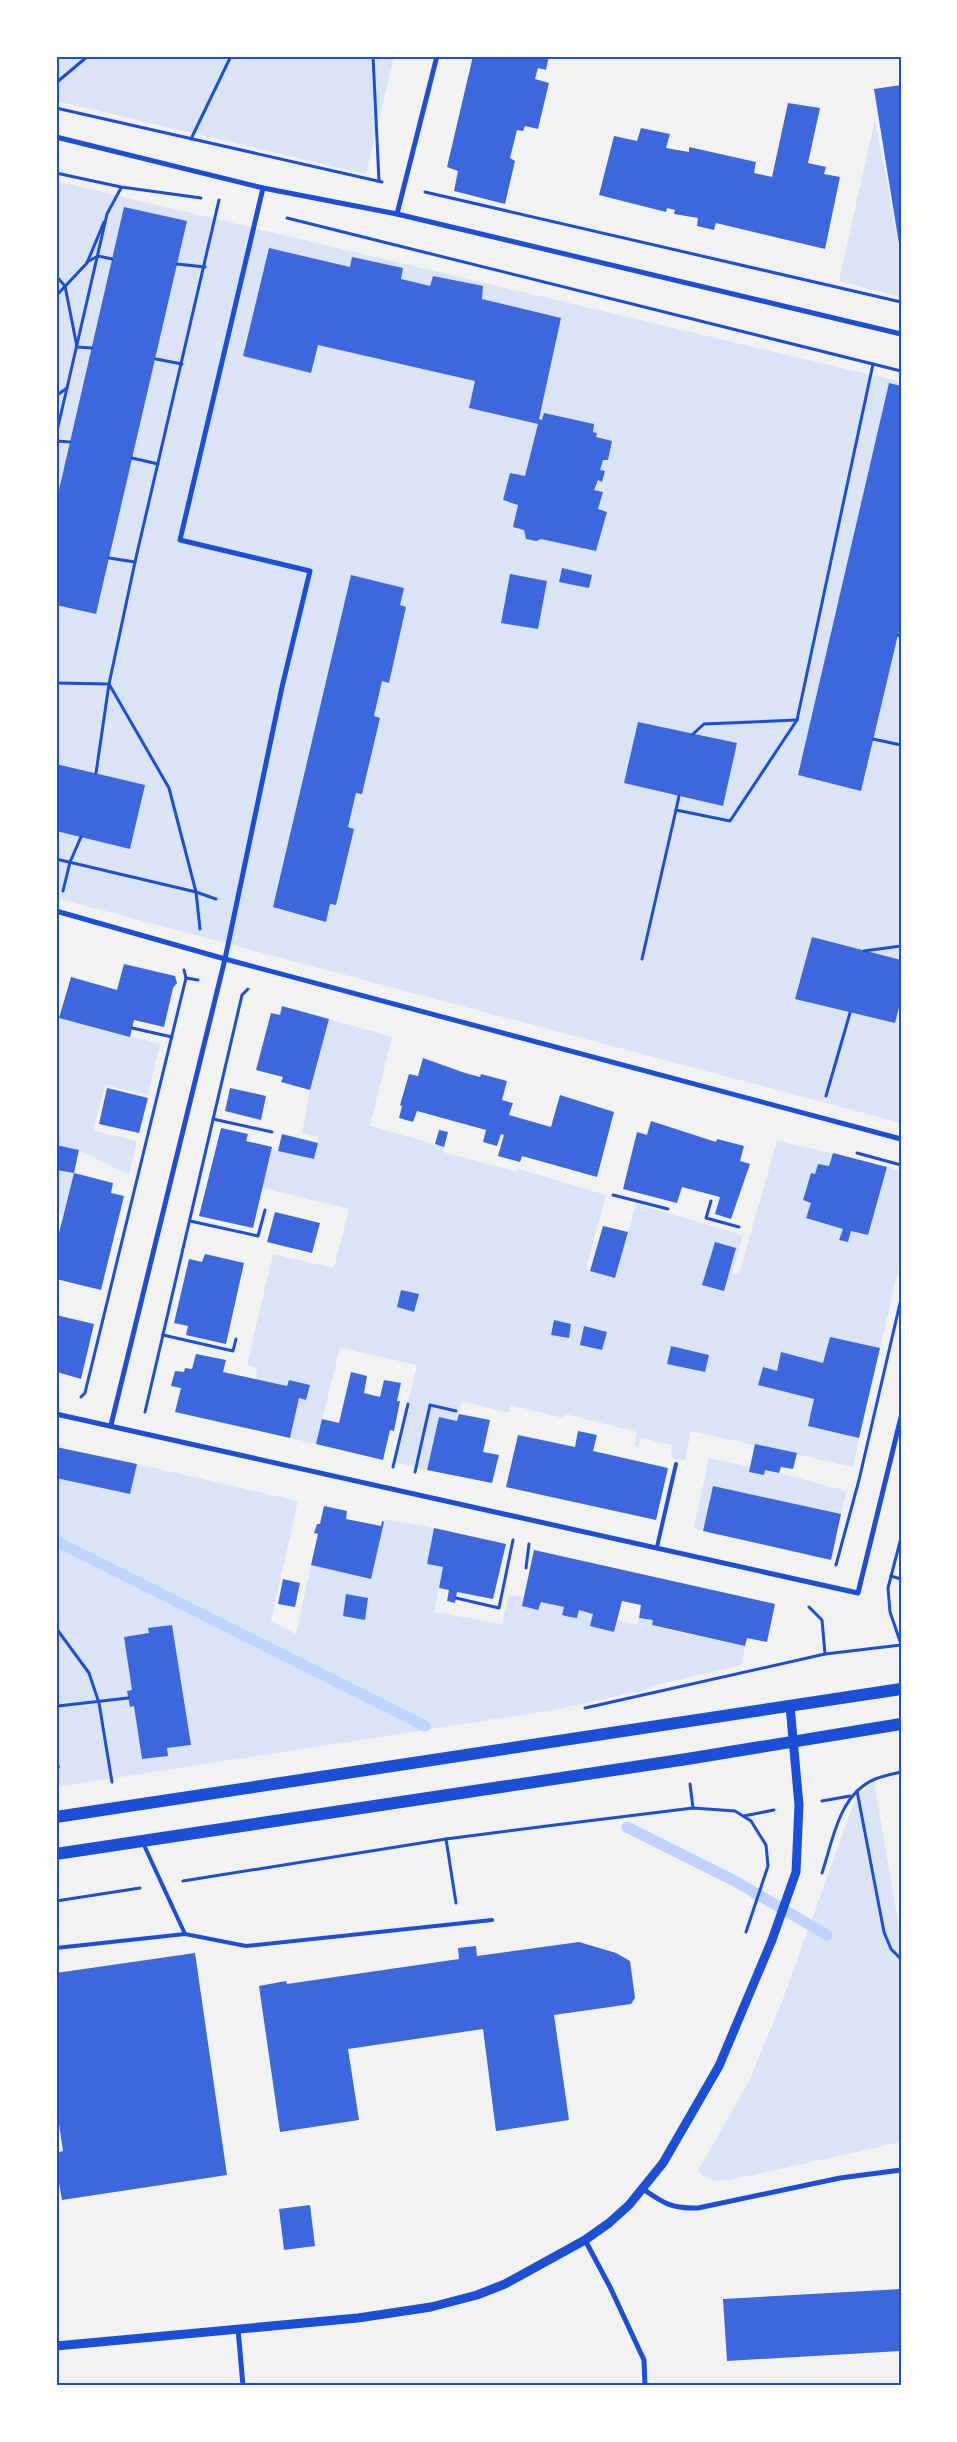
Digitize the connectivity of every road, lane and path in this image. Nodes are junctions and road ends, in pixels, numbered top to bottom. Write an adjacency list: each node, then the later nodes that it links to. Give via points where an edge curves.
1 (88, 56): 5 (path)
2 (231, 56): 8 (path)
3 (373, 56): 10 (path)
4 (437, 56): 12 (street)
5 (56, 83)
6 (56, 108): 8 (path)
7 (56, 137): 13 (street)
8 (191, 139): 10 (path)
9 (56, 173): 11 (path)
10 (379, 181): 12 (path)
11 (121, 187): 14 (path); 17 (path)
12 (405, 187): 18 (street); 27 (path)
13 (263, 188): 16 (street); 18 (street)
14 (202, 198)
15 (212, 199): 23 (path, via 221,200)
16 (258, 210): 33 (path); 57 (street, via 180,540 310,571)
17 (107, 214): 19 (path); 21 (path)
18 (397, 214): 28 (street)
19 (98, 256): 20 (path); 21 (path); 29 (path)
20 (112, 259)
21 (87, 263): 25 (path)
22 (177, 264): 23 (path)
23 (205, 267): 32 (path)
24 (56, 276): 25 (path)
25 (65, 286): 26 (path); 29 (path)
26 (56, 296)
27 (901, 302)
28 (901, 334)
29 (77, 347): 30 (path); 35 (path)
30 (92, 348)
31 (156, 359): 32 (path)
32 (182, 364): 41 (path)
33 (873, 364): 34 (path); 46 (path)
34 (901, 371)
35 (67, 388): 36 (path); 37 (path)
36 (56, 396)
37 (56, 436)
38 (56, 441): 39 (path)
39 (70, 442)
40 (132, 458): 41 (path)
41 (158, 464): 43 (path)
42 (109, 558): 43 (path)
43 (135, 562): 45 (path)
44 (56, 683): 45 (path)
45 (109, 684): 50 (path); 56 (path, via 169,788)
46 (797, 720): 47 (path, via 704,724); 52 (path, via 730,821)
47 (693, 734)
48 (873, 739): 49 (path)
49 (901, 745)
50 (96, 773)
51 (679, 796): 52 (path)
52 (676, 810): 63 (path)
53 (81, 837): 55 (path)
54 (56, 859): 55 (path)
55 (70, 862): 56 (path); 58 (path)
56 (196, 892): 57 (path); 60 (path, via 200,927)
57 (236, 906): 62 (street)
58 (57, 911): 60 (street)
59 (901, 946): 61 (path)
60 (193, 949): 62 (street); 65 (path)
61 (864, 951)
62 (225, 958): 70 (street); 91 (street)
63 (642, 959)
64 (174, 968): 65 (path)
65 (184, 970): 69 (path, via 186,978)
66 (252, 988): 71 (path, via 242,995)
67 (850, 1012): 70 (path)
68 (132, 1028): 69 (path)
69 (172, 1037): 85 (path, via 85,1393)
70 (820, 1118): 73 (street)
71 (213, 1119): 72 (path); 80 (path)
72 (272, 1132)
73 (901, 1140)
74 (856, 1152): 75 (path)
75 (901, 1165)
76 (613, 1195): 78 (path)
77 (711, 1201): 81 (path, via 706,1218)
78 (668, 1209)
79 (265, 1210): 80 (path, via 258,1236)
80 (190, 1221): 83 (path)
81 (739, 1226)
82 (901, 1299): 102 (path, via 838,1560)
83 (163, 1335): 84 (path, via 233,1351); 89 (path)
84 (236, 1339)
85 (79, 1398)
86 (408, 1404): 93 (path, via 392,1470)
87 (456, 1411): 94 (path, via 430,1405 414,1475)
88 (56, 1414): 91 (street)
89 (145, 1415)
90 (901, 1417): 100 (street, via 858,1593)
91 (111, 1425): 100 (street)
92 (676, 1464): 100 (lane)
93 (400, 1472)
94 (407, 1474)
95 (503, 1538): 97 (path)
96 (901, 1538): 103 (path)
97 (513, 1540): 98 (path); 105 (path, via 499,1608)
98 (529, 1544): 99 (path); 101 (path)
99 (539, 1546)
100 (657, 1547)
101 (526, 1568)
102 (830, 1568)
103 (891, 1576): 104 (path); 108 (path, via 888,1588 890,1612)
104 (901, 1579)
105 (456, 1598)
106 (802, 1605): 109 (path, via 811,1607 822,1620)
107 (56, 1628): 112 (path, via 89,1673)
108 (901, 1644): 109 (path)
109 (825, 1654): 115 (path)
110 (901, 1689): 114 (main road)
111 (128, 1698): 112 (path)
112 (99, 1703): 113 (path); 119 (path, via 113,1785)
113 (58, 1706)
114 (790, 1706): 117 (street); 124 (main road)
115 (576, 1710)
116 (901, 1724): 117 (main road)
117 (794, 1741): 122 (street); 126 (main road)
118 (901, 1772): 120 (path, via 874,1779)
119 (103, 1786)
120 (857, 1790): 121 (path); 136 (path, via 884,1932 891,1949)
121 (852, 1796): 122 (path); 128 (path, via 846,1803)
122 (800, 1805): 123 (path); 138 (street, via 796,1872 772,1940 719,2066 680,2136)
123 (743, 1816): 125 (path, via 735,1811 693,1808); 133 (path, via 751,1821 766,1845 768,1866)
124 (56, 1817)
125 (446, 1839): 129 (path); 132 (path)
126 (142, 1841): 127 (main road); 129 (lane)
127 (56, 1854)
128 (822, 1874)
129 (161, 1885): 130 (path); 134 (lane)
130 (56, 1901)
131 (492, 1920): 132 (lane)
132 (460, 1924): 134 (lane, via 246,1946)
133 (746, 1932)
134 (185, 1934): 135 (lane)
135 (56, 1948)
136 (901, 1959)
137 (901, 2170): 138 (street, via 840,2178 698,2208 680,2209 666,2205)
138 (643, 2189): 139 (street, via 609,2223)
139 (585, 2240): 140 (street, via 506,2284 431,2307); 143 (street, via 644,2360)
140 (238, 2330): 141 (street); 142 (street)
141 (56, 2346)
142 (243, 2386)
143 (645, 2386)

